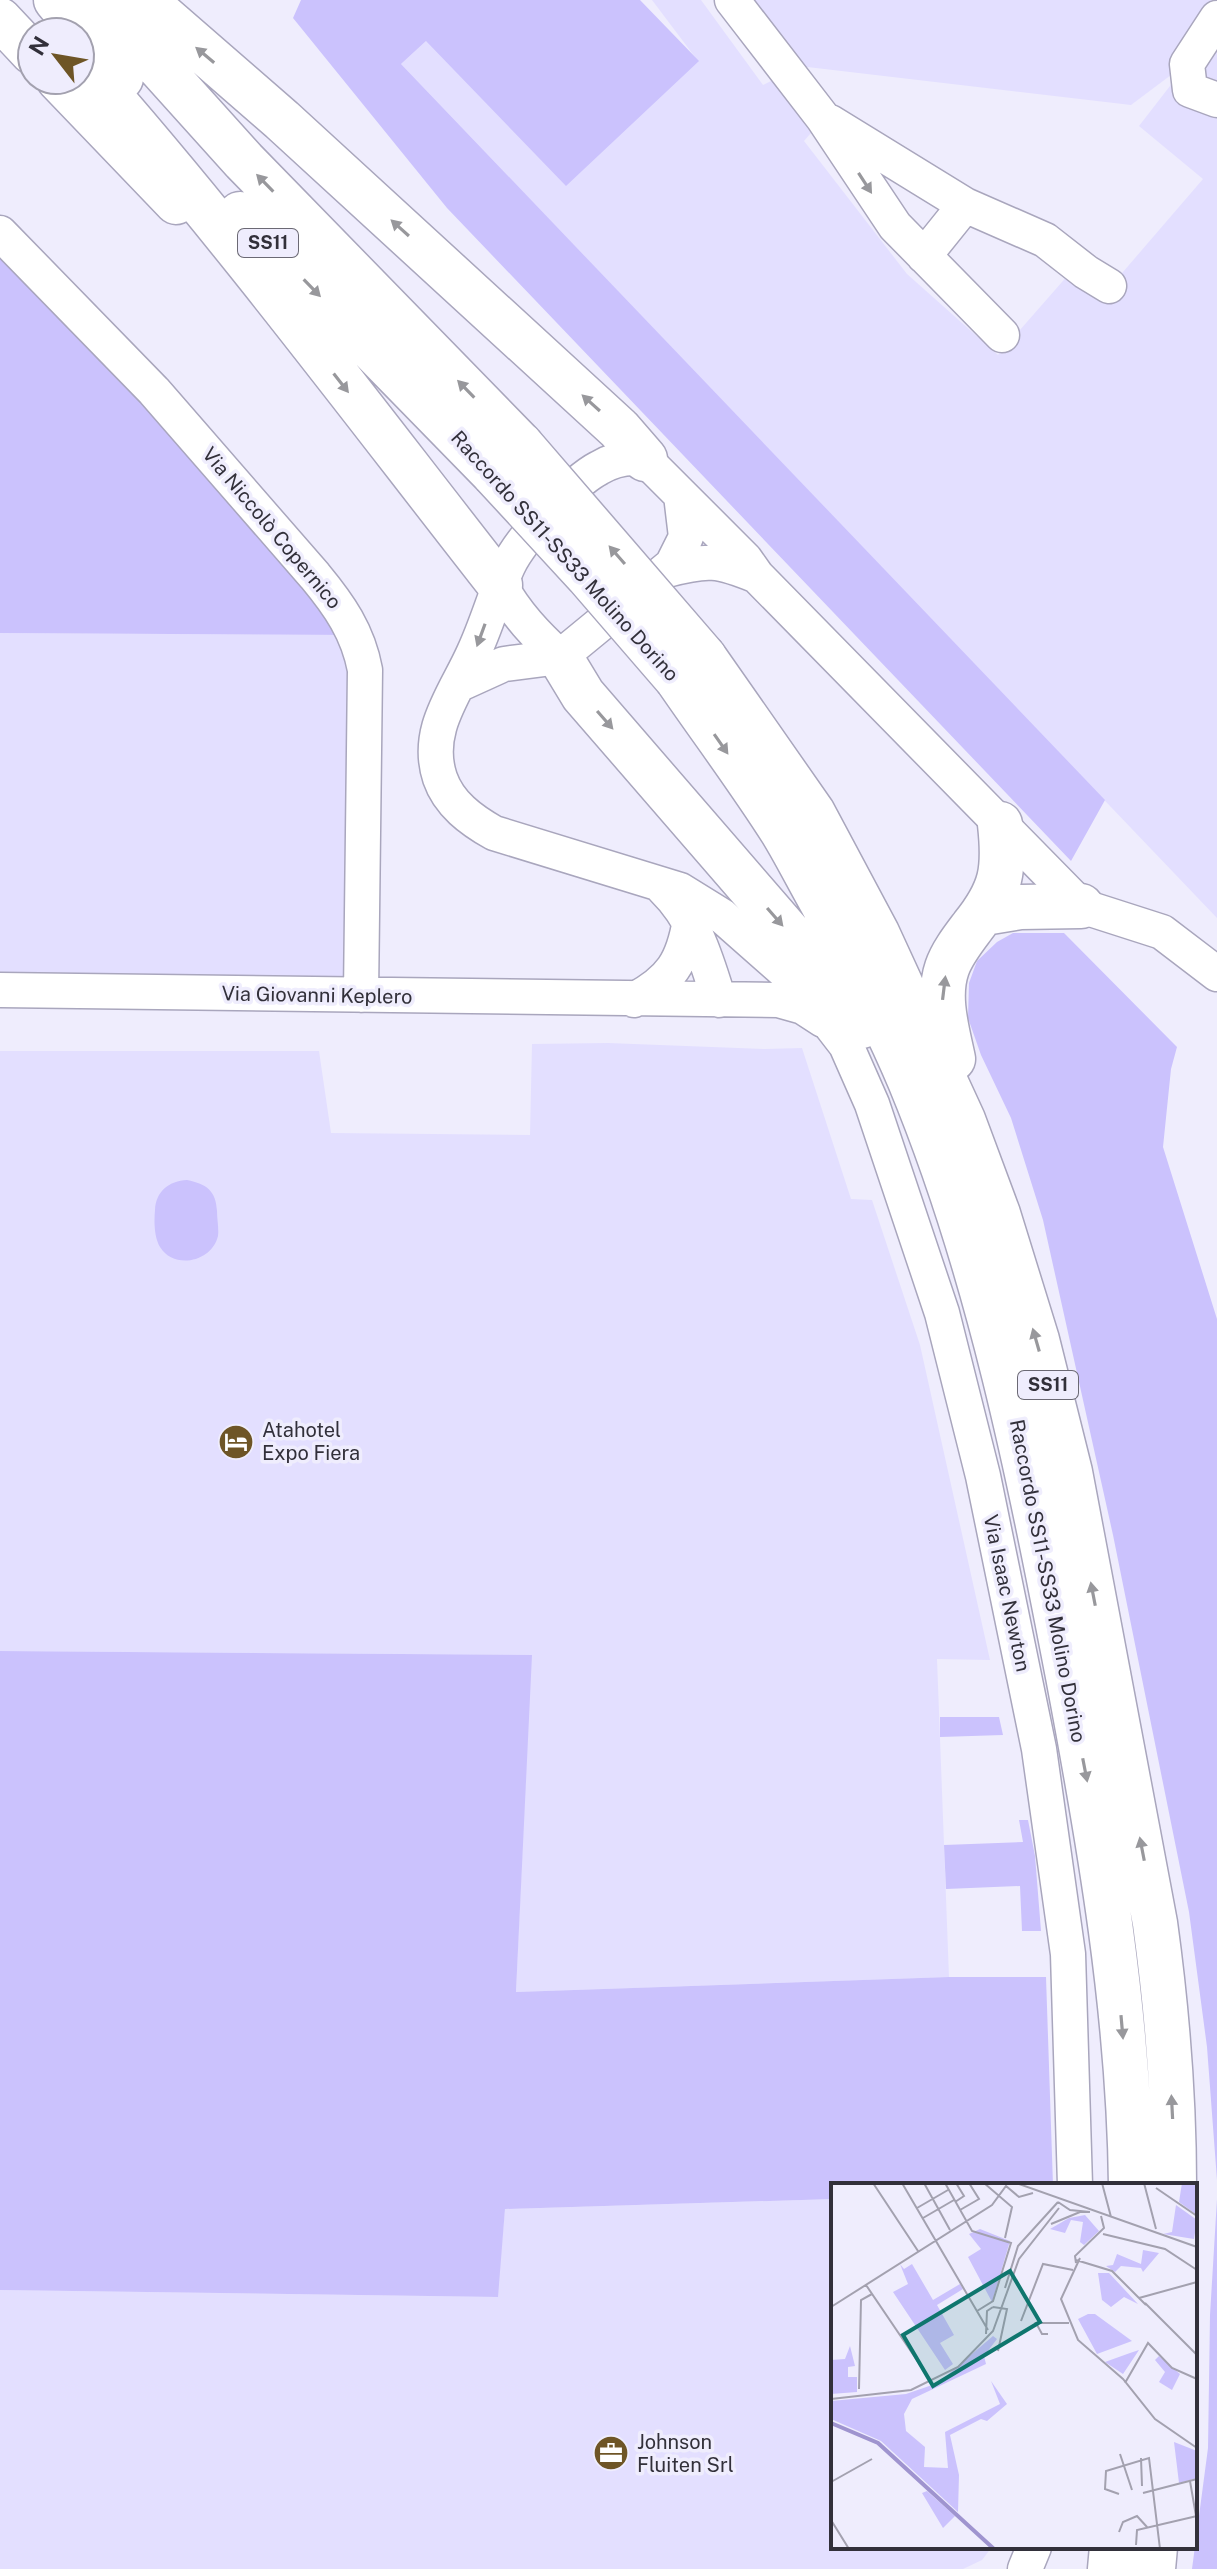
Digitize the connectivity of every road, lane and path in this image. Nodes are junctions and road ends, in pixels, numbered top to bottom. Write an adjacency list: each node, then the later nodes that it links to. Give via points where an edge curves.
1 (28, 0): 6 (highway)
2 (56, 0): 21 (highway, Raccordo SS11-SS33 Molino Dorino / SS11, one-way to 21, via 208,181)
3 (99, 0): 21 (highway, Raccordo SS11-SS33 Molino Dorino / SS11, one-way to 3)
4 (144, 0): 20 (highway, one-way to 4, via 480,301)
5 (732, 0): 13 (street)
6 (41, 16)
7 (1217, 18): 12 (street, via 1187,64 1190,90)
8 (0, 19): 9 (main road)
9 (16, 36)
10 (96, 80): 19 (highway, via 184,182)
11 (73, 96): 19 (main road)
12 (1217, 100)
13 (823, 118): 14 (street); 16 (street, one-way to 16, via 895,226)
14 (965, 205): 16 (street); 17 (street, via 1045,240)
15 (0, 233): 35 (street, Via Niccolò Copernico, via 154,391 315,576 355,635 365,670)
16 (924, 256): 18 (street)
17 (1109, 286)
18 (1002, 335)
19 (305, 338): 25 (highway, one-way to 25)
20 (645, 459): 22 (street); 25 (street, via 623,458 590,473 526,537)
21 (508, 460): 27 (highway, Raccordo SS11-SS33 Molino Dorino / SS11, bridge, via 588,576)
22 (681, 495): 23 (street, via 686,537); 24 (street)
23 (667, 570): 24 (street, via 710,562); 26 (street)
24 (757, 576): 29 (street)
25 (500, 585): 26 (street, via 533,632); 28 (street, one-way to 28)
26 (560, 657): 28 (street, via 504,664); 40 (highway, one-way to 40, via 583,695 821,970 862,1026)
27 (690, 668): 39 (highway, Raccordo SS11-SS33 Molino Dorino / SS11, via 813,813 877,933); 40 (highway, Raccordo SS11-SS33 Molino Dorino / SS11, one-way to 40, via 851,957 909,1080)
28 (460, 684): 32 (street, via 441,716 436,747 440,778 454,804 494,833 659,883 675,900)
29 (1000, 824): 30 (street); 31 (highway, via 1002,876)
30 (1081, 906): 31 (highway); 33 (street, via 1162,932)
31 (984, 913): 39 (highway, one-way to 31, via 942,1000 947,967)
32 (706, 918): 36 (street, via 686,941 673,971); 37 (street, via 705,952); 38 (street, Via Isaac Newton, via 798,983)
33 (1217, 974)
34 (0, 990): 35 (street, Via Giovanni Keplero)
35 (361, 995): 36 (street, Via Giovanni Keplero)
36 (634, 1000): 37 (street, Via Giovanni Keplero)
37 (725, 1000): 38 (street, Via Giovanni Keplero, via 792,1003)
38 (830, 1025): 41 (street, Via Isaac Newton, via 846,1045 872,1104 942,1313 983,1476 1039,1749 1068,1954)
39 (963, 1120): 43 (highway, Raccordo SS11-SS33 Molino Dorino / SS11, one-way to 39, via 1171,2073 1155,1923 1073,1487 1037,1340)
40 (961, 1220): 42 (highway, Raccordo SS11-SS33 Molino Dorino / SS11, one-way to 42, via 1031,1483 1088,1786 1118,1981)
41 (1075, 2183)
42 (1131, 2183)
43 (1174, 2183)
44 (1033, 2549): 47 (street)
45 (1112, 2549): 48 (highway)
46 (1155, 2549): 49 (highway)
47 (1025, 2569)
48 (1110, 2569)
49 (1153, 2569)

